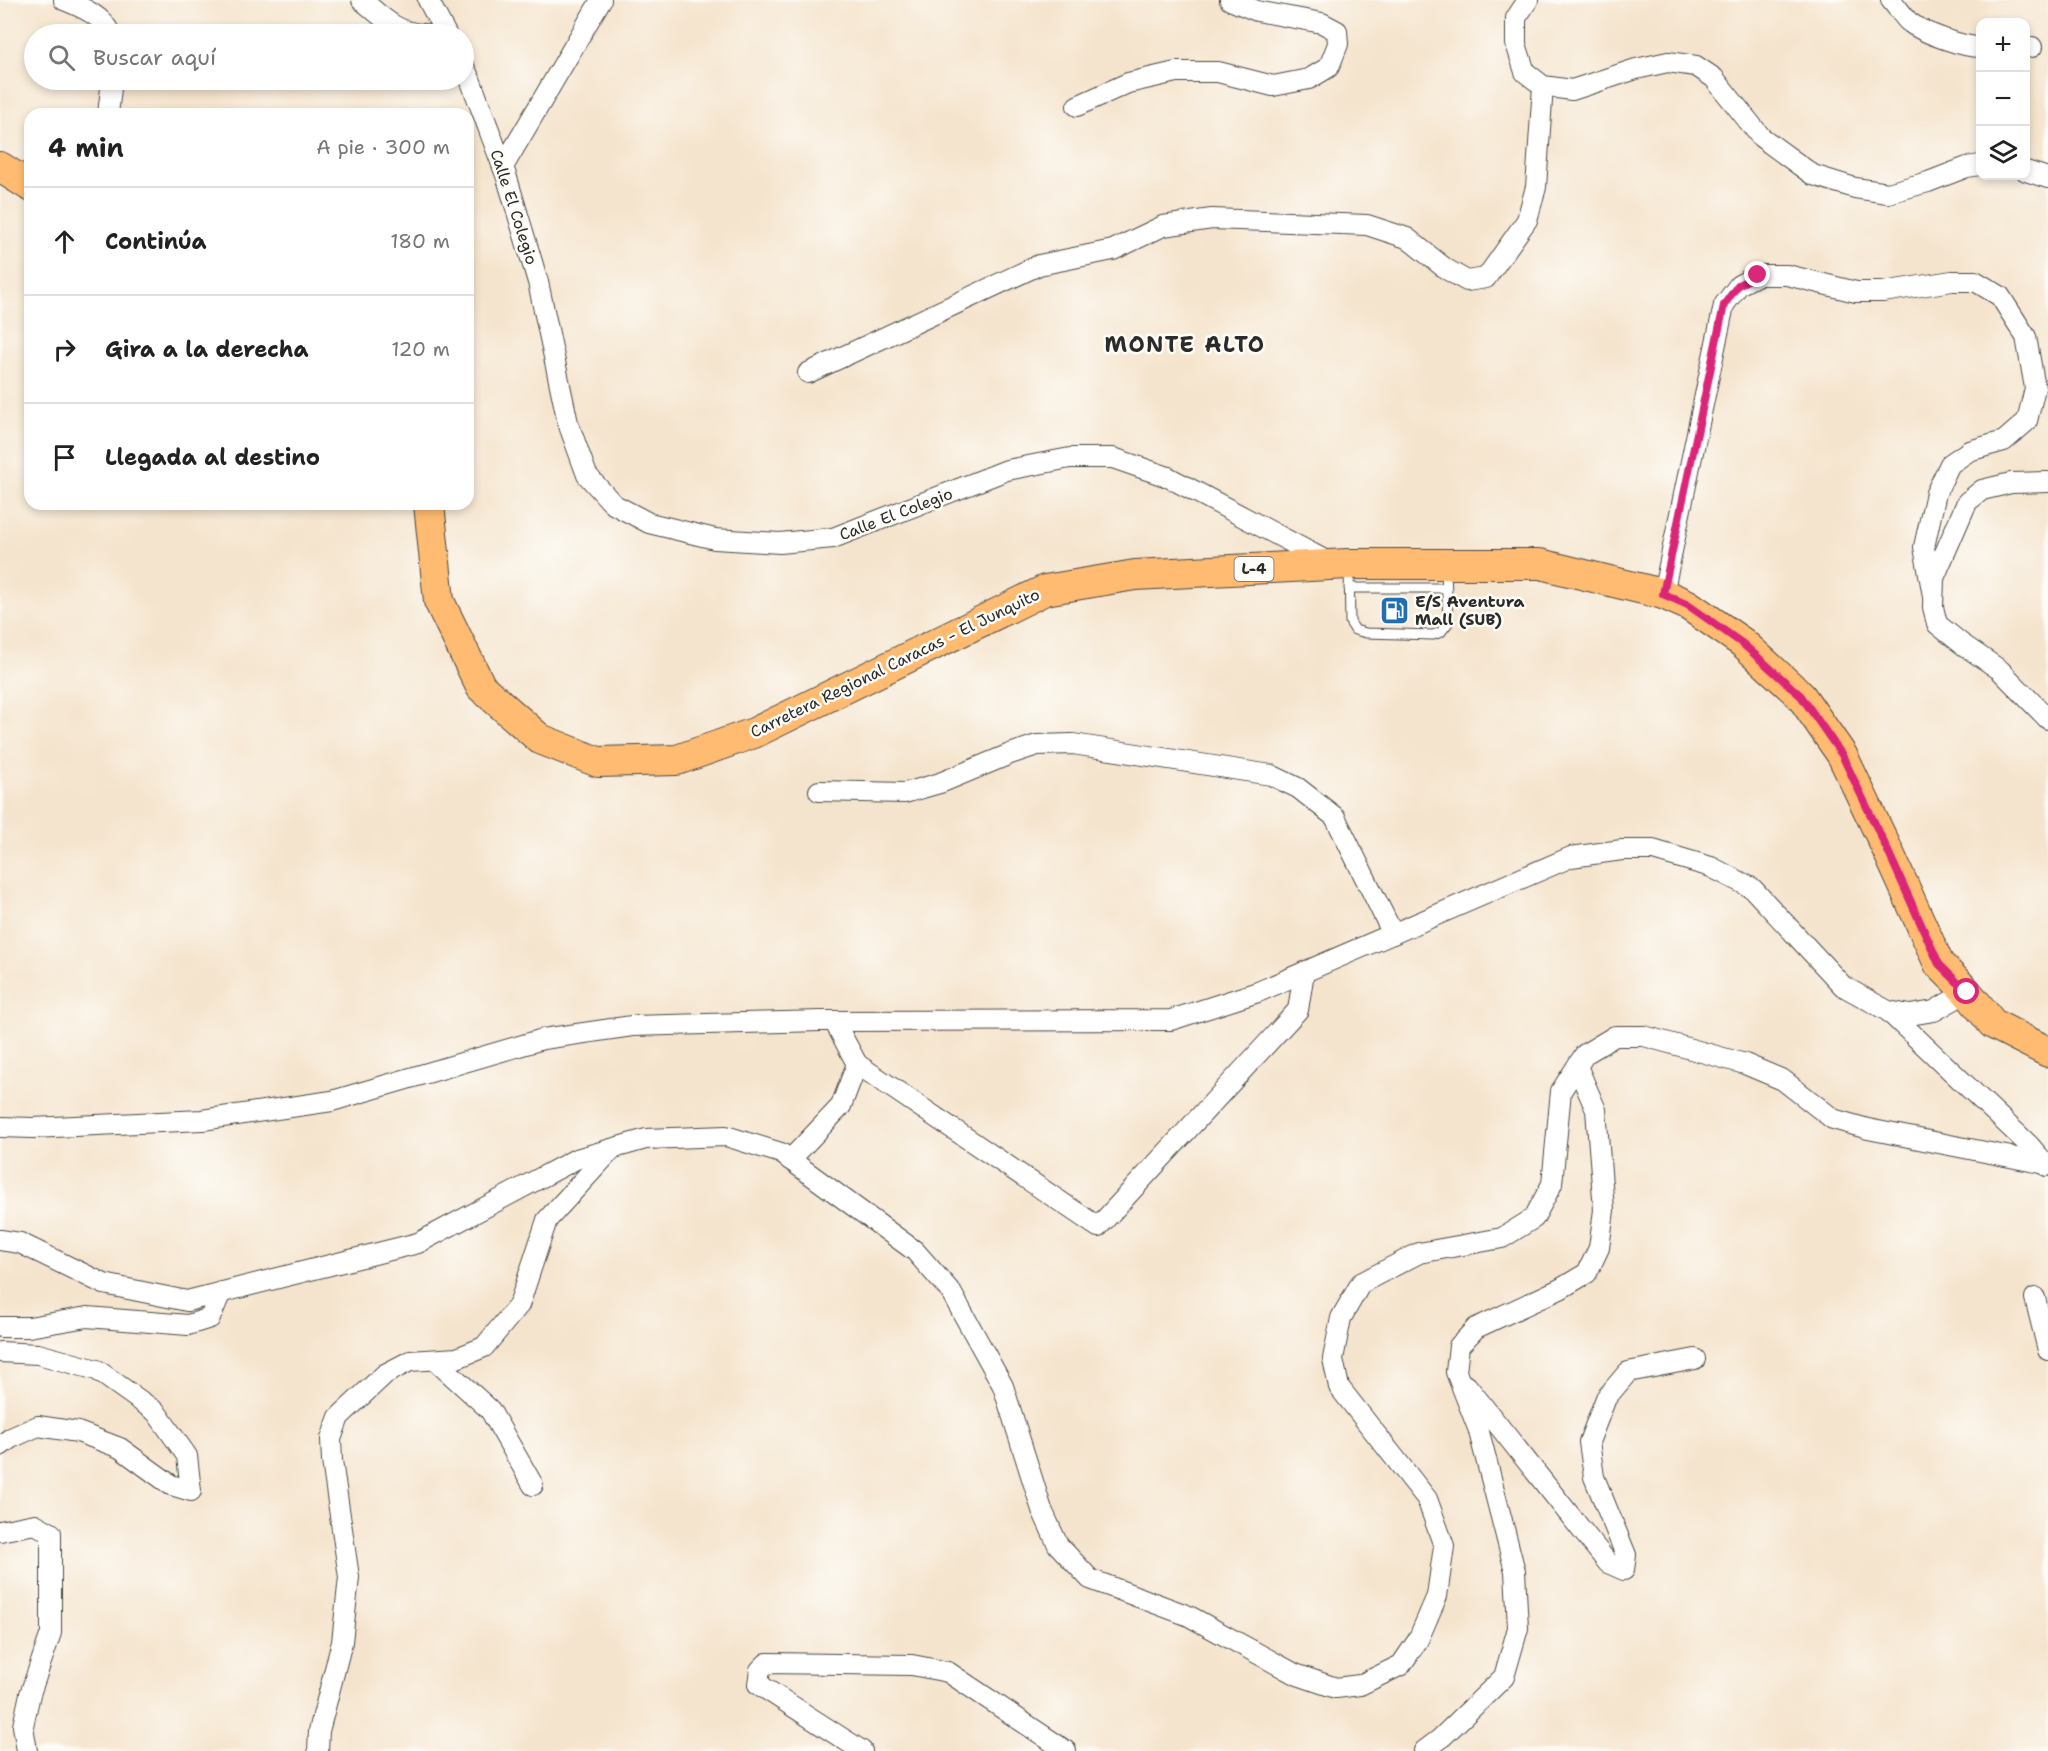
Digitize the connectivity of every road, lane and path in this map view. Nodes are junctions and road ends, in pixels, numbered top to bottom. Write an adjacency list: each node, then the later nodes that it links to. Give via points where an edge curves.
1 (64, 0): 8 (street, via 89,11)
2 (362, 0): 9 (street)
3 (428, 0): 10 (street)
4 (601, 0): 19 (street)
5 (1230, 0): 15 (street, via 1257,11 1322,23 1337,31 1338,44 1329,67 1309,79 1273,86 1218,72 1176,72 1128,83)
6 (1528, 0): 12 (street, via 1516,18 1516,44 1525,72)
7 (1891, 0): 11 (street, via 1910,22 1940,38)
8 (102, 24)
9 (391, 24)
10 (441, 24)
11 (1976, 47)
12 (1543, 86): 17 (street, via 1572,90 1668,62 1696,66 1714,78 1761,137 1813,175 1888,193); 23 (street, via 1536,187 1527,220 1486,278 1467,281 1407,238 1367,225 1212,219 1163,226 1113,250 1039,265)
13 (111, 90): 16 (street)
14 (474, 90): 19 (street, Calle El Colegio)
15 (1077, 106)
16 (109, 108)
17 (1976, 166)
18 (0, 167): 22 (main road)
19 (503, 167): 26 (street, Calle El Colegio, via 538,282 568,423 587,475 613,504 649,523 715,539 780,543 833,538 1007,470 1070,459 1113,459 1168,477)
20 (2030, 173): 21 (street)
21 (2048, 178)
22 (24, 182)
23 (808, 373)
24 (2048, 482): 29 (street, via 2001,485 1982,490 1967,502 1934,578)
25 (430, 510): 26 (main road, Carretera Regional Caracas - El Junquito / L-4, via 439,601 481,687 540,739 598,762 677,760 754,733 1045,591 1135,574)
26 (1344, 572): 27 (main road, Carretera Regional Caracas - El Junquito / L-4); 27 (lane, via 1350,622 1355,630 1366,633 1441,632 1448,623)
27 (1446, 576): 28 (main road, Carretera Regional Caracas - El Junquito / L-4, via 1540,564)
28 (1663, 594): 29 (street, via 1724,305 1738,285 1758,275 1787,275 1856,292 1975,281 2000,296 2026,336 2035,388 2027,421 2004,441 1969,451 1950,464 1936,493 1924,547); 34 (main road, Carretera Regional Caracas - El Junquito / L-4, via 1688,605 1743,644 1801,696 1842,755 1939,964)
29 (1934, 596): 30 (street, via 1937,624 2000,670)
30 (2048, 720)
31 (819, 792): 32 (street, via 905,793 1037,745 1072,744 1271,775 1298,788 1335,817)
32 (1393, 934): 33 (street); 35 (street, via 1571,857 1653,850 1711,867 1752,888 1844,986)
33 (1304, 972): 36 (street, via 1258,992 1171,1020); 38 (street, via 1298,1010 1098,1227)
34 (1967, 992): 35 (street, via 1934,1011 1910,1015); 37 (main road, Carretera Regional Caracas - El Junquito / L-4, via 1993,1024)
35 (1888, 1011): 43 (street)
36 (834, 1021): 38 (street); 40 (street, via 632,1026 543,1039 332,1101 202,1120)
37 (2048, 1052)
38 (857, 1064): 42 (street, via 841,1106)
39 (1576, 1066): 42 (street, via 1561,1091 1552,1184 1534,1218 1502,1238 1419,1253 1361,1283 1341,1318 1333,1359 1339,1387 1427,1499 1444,1546 1437,1596 1418,1640 1401,1665 1360,1685 1336,1688 1295,1674 1189,1617 1090,1579 1058,1545 1042,1510 1003,1386 951,1292 915,1251); 43 (street, via 1585,1054 1615,1036 1644,1036 1745,1064 1783,1080 1833,1119); 52 (street, via 1596,1110 1604,1210 1599,1248 1587,1273 1476,1328 1459,1346)
40 (0, 1127)
41 (612, 1149): 42 (street, via 646,1139 726,1136 781,1153); 45 (street, via 576,1159 418,1243); 51 (street, via 546,1220 519,1305 484,1347 456,1358)
42 (790, 1160)
43 (2047, 1165)
44 (0, 1240): 45 (street, via 20,1243 104,1284 187,1301)
45 (221, 1292): 47 (street, via 210,1318 188,1325 87,1317 29,1327)
46 (2035, 1298): 48 (street)
47 (0, 1327)
48 (2048, 1350)
49 (0, 1352): 53 (street, via 38,1354 97,1370 156,1412 187,1456 191,1491 171,1485 120,1448 78,1432 38,1426)
50 (1695, 1359): 52 (street, via 1628,1372 1606,1398 1589,1442 1594,1477 1626,1555 1624,1570 1608,1563)
51 (435, 1360): 54 (street, via 490,1410); 57 (street, via 410,1361 386,1374 339,1417 330,1439 349,1577 342,1642 319,1731)
52 (1456, 1372): 60 (street, via 1478,1428 1515,1571 1518,1628 1504,1677)
53 (0, 1446)
54 (533, 1485)
55 (0, 1531): 56 (street, via 35,1524 51,1533 51,1633 23,1726)
56 (27, 1751)
57 (318, 1751)
58 (862, 1751): 59 (street, via 758,1684 760,1670 767,1663 912,1665 948,1672)
59 (1066, 1751)
60 (1424, 1751)

